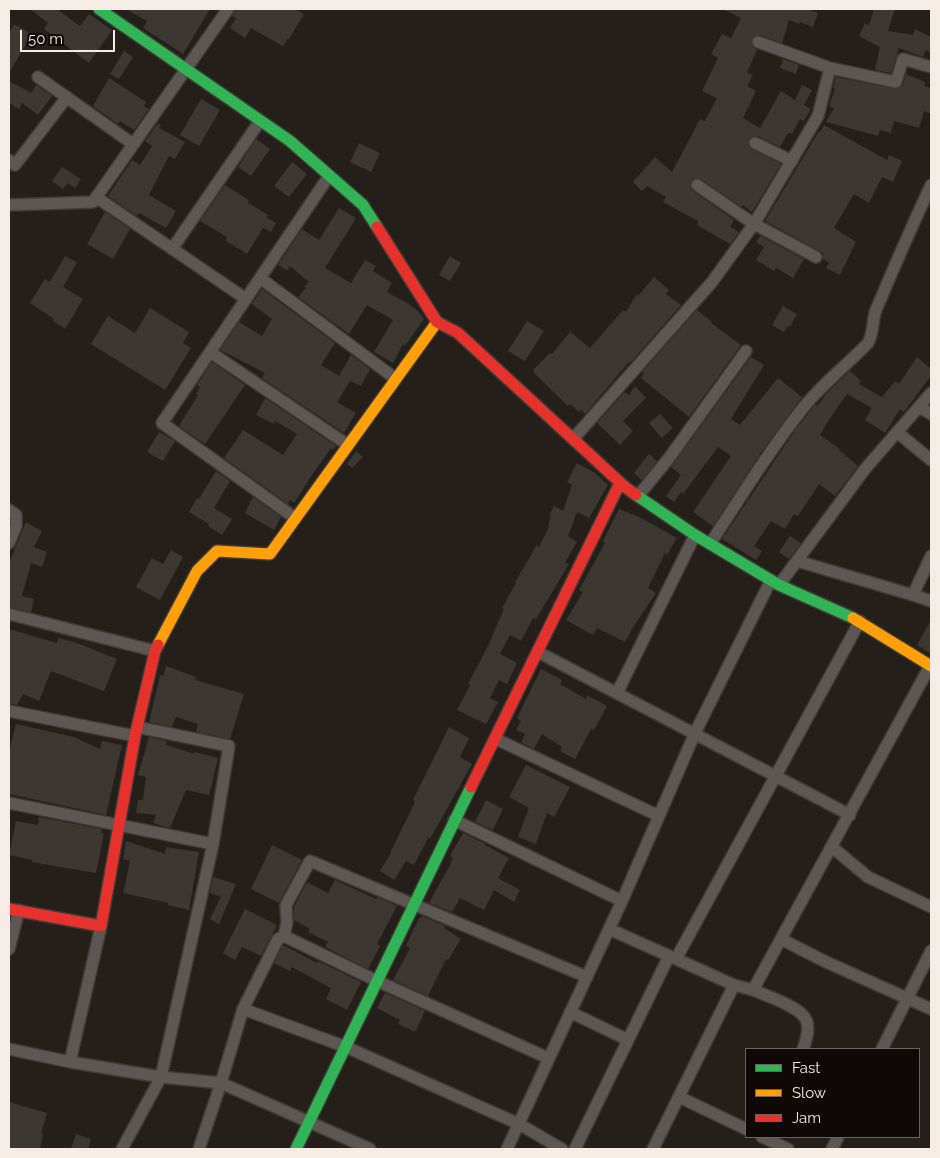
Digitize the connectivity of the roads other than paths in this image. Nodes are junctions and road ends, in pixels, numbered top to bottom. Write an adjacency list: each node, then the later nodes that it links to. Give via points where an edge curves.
1 (99, 9): 6 (street)
2 (228, 9): 6 (street)
3 (758, 42): 5 (street)
4 (931, 67): 5 (street, via 902,59 896,82)
5 (830, 68): 13 (street, via 818,116)
6 (186, 70): 9 (street); 11 (street)
7 (38, 77): 8 (street)
8 (67, 97): 11 (street); 12 (street, via 15,165)
9 (260, 121): 14 (street, via 290,141); 20 (street)
10 (755, 143): 13 (street)
11 (133, 144): 17 (street)
12 (9, 160)
13 (792, 161): 19 (street)
14 (329, 176): 22 (street); 24 (street, via 363,205)
15 (697, 185): 19 (street)
16 (931, 185): 41 (street, via 873,317 868,343 804,406)
17 (96, 197): 18 (street, via 92,202); 20 (street)
18 (9, 205)
19 (754, 224): 21 (street); 32 (street, via 712,282)
20 (172, 249): 23 (street)
21 (816, 257)
22 (260, 278): 23 (street); 27 (street)
23 (246, 299): 26 (street)
24 (437, 322): 27 (street); 32 (street, via 458,333)
25 (746, 351): 36 (street)
26 (210, 352): 33 (street); 38 (street, via 162,423)
27 (396, 379): 33 (street)
28 (931, 393): 29 (street)
29 (919, 406): 30 (street); 31 (street)
30 (931, 414)
31 (897, 432): 34 (street); 43 (street, via 865,469)
32 (573, 439): 35 (street)
33 (348, 445): 38 (street)
34 (931, 460)
35 (620, 483): 36 (street); 50 (street)
36 (638, 496): 39 (street)
37 (9, 510): 40 (street, via 16,515 16,526)
38 (295, 518): 49 (street, via 270,554 217,551 197,571)
39 (695, 535): 41 (street); 52 (street)
40 (9, 543)
41 (710, 544): 44 (street)
42 (931, 556): 45 (street)
43 (797, 561): 44 (street); 45 (street)
44 (775, 583): 48 (street); 55 (street)
45 (913, 595): 46 (street)
46 (931, 601)
47 (9, 614): 49 (street)
48 (860, 622): 51 (street); 57 (street)
49 (155, 651): 54 (street)
50 (538, 652): 52 (street); 56 (street)
51 (931, 666): 59 (street)
52 (616, 693): 55 (street)
53 (9, 711): 54 (street)
54 (136, 731): 62 (street); 63 (street, via 229,746)
55 (695, 733): 57 (street); 60 (street)
56 (496, 739): 60 (street); 61 (street)
57 (777, 776): 59 (street); 75 (street)
58 (9, 803): 62 (street)
59 (850, 814): 64 (street)
60 (659, 816): 65 (street)
61 (454, 820): 65 (street); 66 (street)
62 (119, 824): 63 (street); 69 (street)
63 (214, 844): 91 (street)
64 (832, 847): 67 (street, via 868,877); 72 (street)
65 (622, 901): 70 (street)
66 (415, 904): 71 (street, via 310,861 286,905); 76 (street); 77 (street)
67 (931, 907)
68 (14, 909): 69 (street); 73 (street)
69 (101, 926): 90 (street)
70 (609, 929): 75 (street); 76 (street)
71 (284, 936): 77 (street); 81 (street, via 274,944)
72 (781, 939): 79 (street); 80 (street)
73 (9, 949)
74 (931, 950): 80 (street)
75 (673, 958): 78 (street); 84 (street)
76 (587, 977): 83 (street)
77 (377, 981): 85 (street); 89 (street)
78 (734, 985): 79 (street); 93 (street)
79 (753, 990): 86 (street, via 797,1010 806,1018 808,1028)
80 (907, 998): 82 (street); 87 (street)
81 (244, 1009): 85 (street); 92 (street)
82 (931, 1009)
83 (570, 1012): 84 (street); 89 (street)
84 (628, 1040): 104 (street)
85 (346, 1047): 94 (street); 95 (street)
86 (803, 1048)
87 (882, 1048)
88 (9, 1049): 90 (street)
89 (548, 1058): 95 (street)
90 (70, 1062): 91 (street)
91 (161, 1077): 92 (street); 98 (street)
92 (221, 1083): 94 (street); 99 (street)
93 (679, 1097): 96 (street); 105 (street)
94 (309, 1122): 100 (street); 101 (street)
95 (519, 1124): 102 (street); 103 (street)
96 (745, 1129)
97 (766, 1138): 106 (street)
98 (122, 1149)
99 (199, 1149)
100 (296, 1149)
101 (370, 1149)
102 (507, 1149)
103 (562, 1149)
104 (575, 1149)
105 (653, 1149)
106 (788, 1149)

